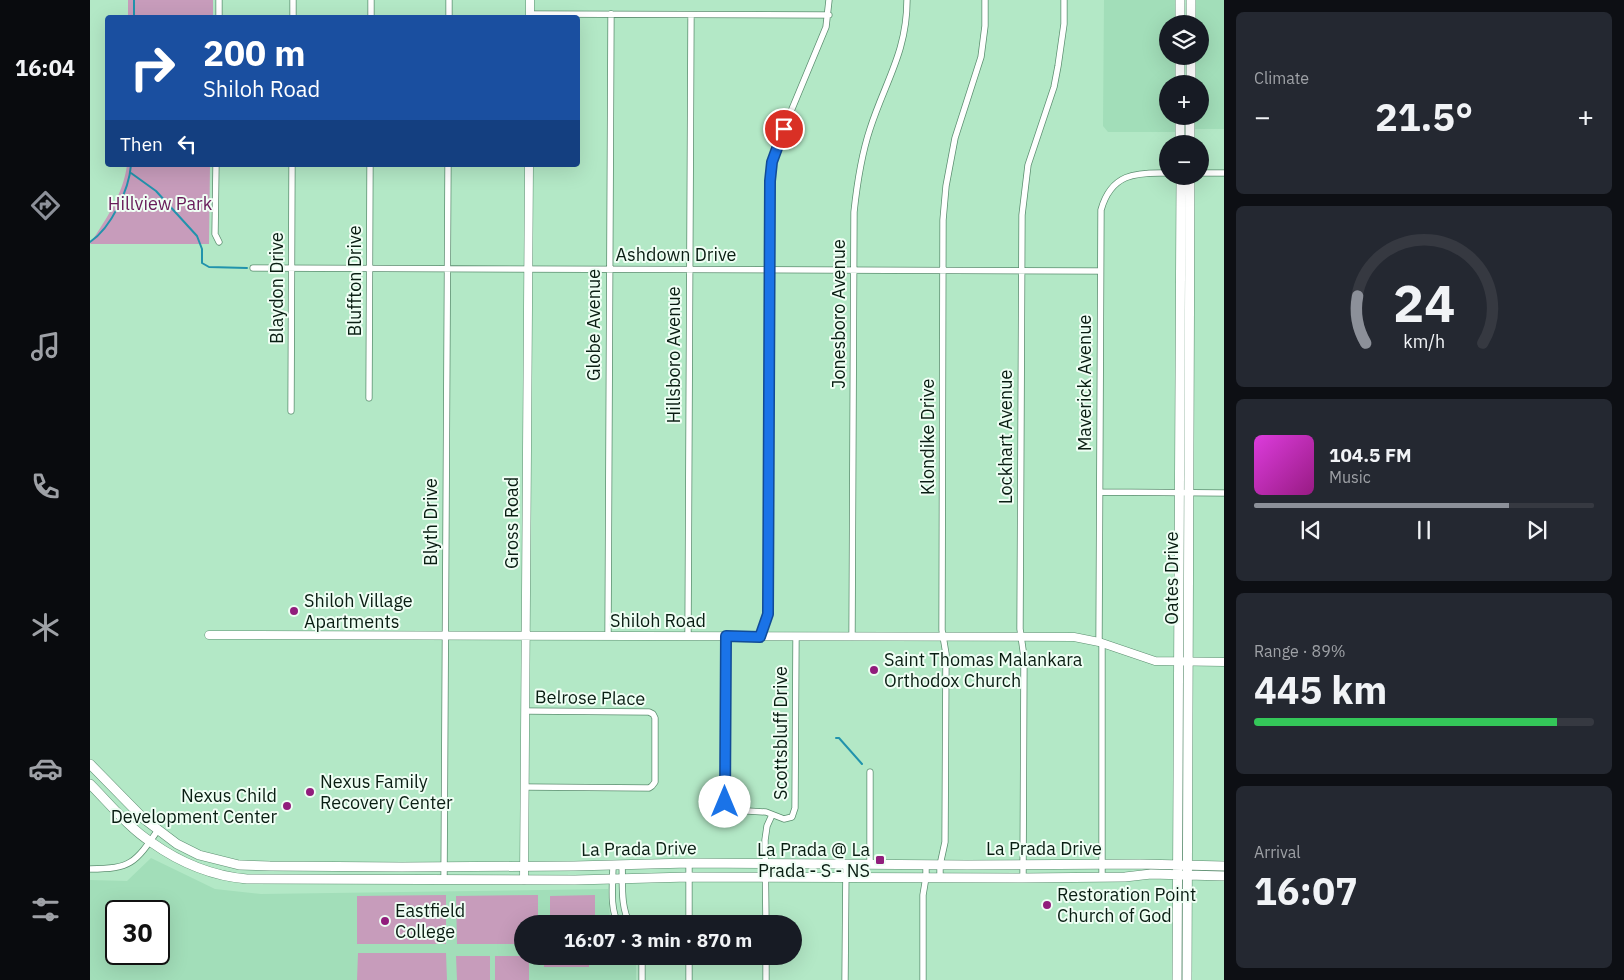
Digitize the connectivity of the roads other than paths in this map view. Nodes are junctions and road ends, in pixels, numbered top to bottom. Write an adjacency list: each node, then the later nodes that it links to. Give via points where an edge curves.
1 (219, 0): 15 (street)
2 (293, 0): 16 (street)
3 (372, 0): 17 (street)
4 (449, 0): 18 (street)
5 (829, 0): 22 (street)
6 (907, 0): 43 (street, Jonesboro Avenue, via 900,52 870,127 857,182)
7 (985, 0): 42 (street, Klondike Drive, via 981,58 949,162 943,220)
8 (1064, 0): 44 (street, Lockhart Avenue, via 1064,24 1054,87 1024,186)
9 (1180, 0): 12 (main road)
10 (1191, 0): 13 (main road)
11 (528, 1): 19 (street)
12 (1180, 12): 13 (main road)
13 (1191, 12)
14 (611, 14): 20 (street); 21 (street); 39 (street, Globe Avenue)
15 (219, 15)
16 (293, 15)
17 (371, 15)
18 (449, 15)
19 (530, 15)
20 (570, 15)
21 (691, 15): 22 (street); 40 (street, Hillsboro Avenue)
22 (829, 15): 41 (street, via 772,162)
23 (216, 167): 33 (street, via 215,234)
24 (292, 167): 35 (street, Blaydon Drive)
25 (370, 167): 36 (street, Bluffton Drive)
26 (448, 167): 37 (street, Blyth Drive)
27 (529, 167): 38 (street, Gross Road)
28 (1159, 173): 45 (street, Maverick Avenue, via 1131,175 1108,191 1101,210)
29 (1209, 173): 30 (street)
30 (1224, 173)
31 (1181, 185): 49 (main road, Oates Drive)
32 (1190, 185): 49 (main road, Oates Drive)
33 (218, 242)
34 (253, 268): 35 (street, Ashdown Drive)
35 (292, 268): 36 (street, Ashdown Drive); 47 (street, Blaydon Drive)
36 (370, 269): 37 (street, Ashdown Drive); 46 (street, Bluffton Drive)
37 (448, 269): 38 (street, Ashdown Drive); 52 (street, Blyth Drive)
38 (529, 270): 39 (street, Ashdown Drive); 53 (street, Gross Road)
39 (610, 270): 40 (street, Ashdown Drive); 54 (street, Globe Avenue)
40 (689, 270): 41 (street, Ashdown Drive); 55 (street, Hillsboro Avenue)
41 (769, 270): 43 (street, Ashdown Drive); 57 (street, via 768,614)
42 (944, 270): 43 (street, Ashdown Drive); 44 (street, Ashdown Drive); 60 (street, Klondike Drive)
43 (854, 271): 59 (street, Jonesboro Avenue)
44 (1021, 271): 45 (street, Ashdown Drive); 61 (street, Lockhart Avenue)
45 (1100, 271): 48 (street, Maverick Avenue)
46 (369, 398)
47 (291, 411)
48 (1100, 492): 49 (street); 62 (street, Maverick Avenue)
49 (1184, 493): 50 (street); 63 (main road, Oates Drive); 64 (main road, Oates Drive)
50 (1224, 493)
51 (208, 635): 52 (street, Shiloh Road)
52 (445, 636): 53 (street, Shiloh Road); 87 (street, Blyth Drive)
53 (526, 636): 54 (street, Shiloh Road); 66 (street, Gross Road)
54 (608, 636): 55 (street, Shiloh Road)
55 (688, 636): 56 (street, Shiloh Road)
56 (726, 636): 57 (street, Shiloh Road); 71 (street, via 725,802 731,810)
57 (760, 637): 58 (street, Shiloh Road)
58 (796, 637): 59 (street, Shiloh Road); 71 (street, Scottsbluff Drive, via 795,808 788,819)
59 (852, 637): 60 (street, Shiloh Road)
60 (943, 637): 61 (street, Shiloh Road); 82 (street, Klondike Drive, via 946,654 945,842)
61 (1021, 637): 62 (street, Shiloh Road, via 1074,637); 83 (street, Lockhart Avenue, via 1024,657)
62 (1101, 643): 63 (street, Shiloh Road, via 1155,661); 80 (street, Maverick Avenue)
63 (1178, 662): 64 (street, Shiloh Road); 84 (main road, Oates Drive)
64 (1189, 662): 65 (street, Shiloh Road); 90 (main road, Oates Drive)
65 (1224, 662)
66 (525, 711): 70 (street, Gross Road); 70 (street, Belrose Place, via 649,712 655,718 652,786)
67 (90, 764): 72 (main road, La Prada Drive)
68 (870, 772): 78 (street)
69 (90, 784): 73 (main road)
70 (525, 787): 88 (street, Gross Road)
71 (772, 815): 75 (street, Scottsbluff Drive, via 766,831)
72 (158, 830): 73 (street); 81 (main road, La Prada Drive, via 199,855)
73 (150, 842): 89 (street, via 126,866); 98 (main road, La Prada Drive, via 189,864)
74 (689, 863): 75 (main road, La Prada Drive); 76 (main road, La Prada Drive); 93 (street)
75 (767, 863): 77 (main road, La Prada Drive); 94 (street, Scottsbluff Drive)
76 (618, 864): 88 (main road, La Prada Drive); 99 (street); 99 (street)
77 (846, 864): 78 (main road, La Prada Drive); 95 (street)
78 (870, 864): 79 (main road, La Prada Drive)
79 (926, 864): 82 (main road, La Prada Drive); 96 (street)
80 (1101, 864): 83 (main road, La Prada Drive); 84 (main road, La Prada Drive); 97 (street, Maverick Avenue)
81 (238, 865): 85 (main road, La Prada Drive); 98 (main road)
82 (940, 865): 83 (main road, La Prada Drive); 100 (street, Klondike Drive)
83 (1023, 865): 101 (street, Lockhart Avenue)
84 (1178, 865): 90 (main road, La Prada Drive); 91 (main road, Oates Drive)
85 (323, 866): 87 (main road, La Prada Drive); 102 (main road)
86 (1224, 866): 90 (main road, La Prada Drive)
87 (444, 867): 88 (main road, La Prada Drive); 103 (street, Blyth Drive)
88 (524, 867): 104 (street, Gross Road)
89 (90, 869)
90 (1188, 870): 91 (main road, La Prada Drive); 92 (main road, La Prada Drive); 118 (main road, Oates Drive)
91 (1178, 874): 97 (main road, La Prada Drive); 117 (main road, Oates Drive)
92 (1224, 876)
93 (689, 877): 94 (main road, La Prada Drive); 99 (main road, La Prada Drive); 107 (street)
94 (767, 877): 95 (main road, La Prada Drive); 108 (street, Scottsbluff Drive)
95 (846, 877): 96 (main road, La Prada Drive); 115 (street)
96 (926, 877): 100 (main road, La Prada Drive); 116 (street)
97 (1102, 877): 101 (main road, La Prada Drive)
98 (236, 878): 102 (main road, La Prada Drive)
99 (618, 878): 104 (main road, La Prada Drive); 105 (street); 106 (street)
100 (940, 878): 101 (main road, La Prada Drive)
101 (1023, 878)
102 (323, 880): 103 (main road, La Prada Drive)
103 (444, 880): 104 (main road, La Prada Drive)
104 (524, 880)
105 (614, 915)
106 (626, 915)
107 (689, 915)
108 (766, 915)
109 (642, 965): 112 (street)
110 (689, 965): 113 (street)
111 (766, 965): 114 (street)
112 (642, 980)
113 (688, 980)
114 (766, 980)
115 (845, 980)
116 (922, 980)
117 (1177, 980)
118 (1187, 980)

